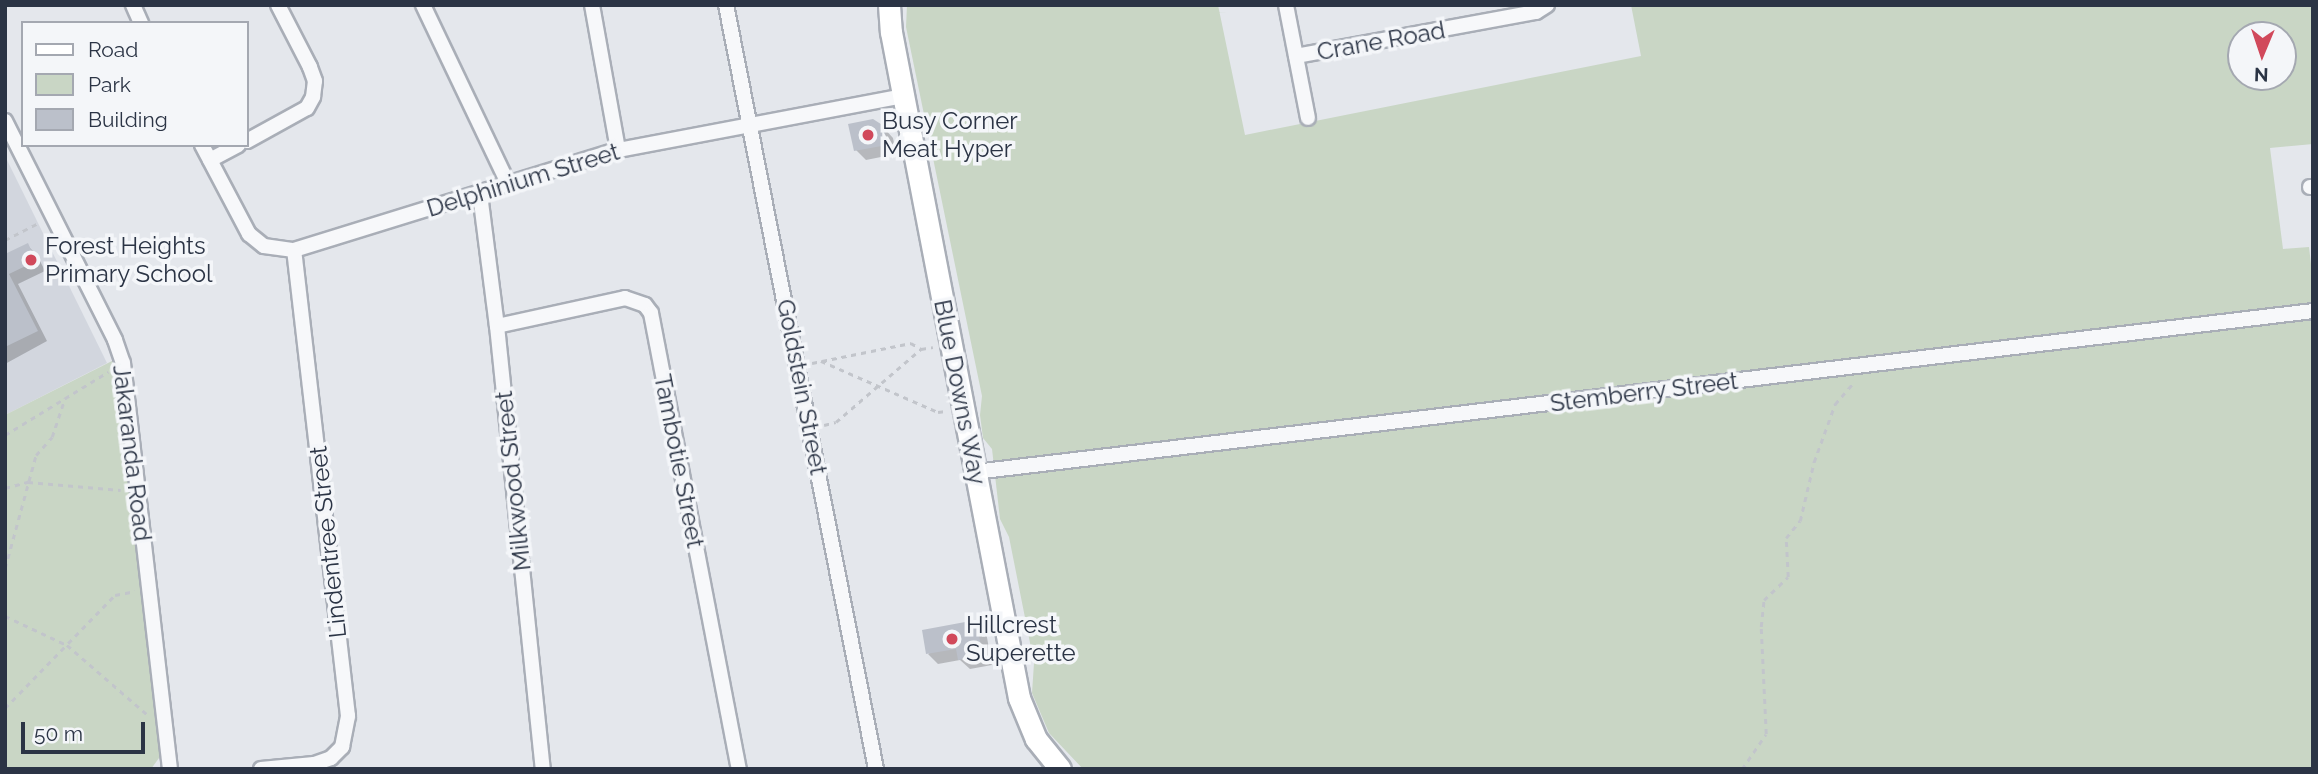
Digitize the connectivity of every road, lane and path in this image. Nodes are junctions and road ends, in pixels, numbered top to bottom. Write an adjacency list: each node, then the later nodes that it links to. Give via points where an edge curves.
1 (132, 5): 9 (street)
2 (278, 5): 15 (street, via 310,67 315,81 313,97 307,108)
3 (423, 5): 20 (street)
4 (592, 5): 18 (street)
5 (726, 5): 14 (street, Goldstein Street)
6 (889, 5): 11 (street, Blue Downs Way)
7 (1286, 5): 10 (street)
8 (1547, 5): 10 (street, Crane Road, via 1536,12)
9 (140, 21)
10 (1296, 57): 12 (street)
11 (904, 96): 14 (street, Delphinium Street); 38 (street, Blue Downs Way)
12 (1308, 118)
13 (5, 121): 22 (street, Jakaranda Road)
14 (750, 126): 18 (street, Delphinium Street); 31 (street, Goldstein Street)
15 (248, 140)
16 (203, 147): 19 (street, Delphinium Street)
17 (234, 147): 19 (street)
18 (618, 150): 20 (street, Delphinium Street)
19 (210, 160): 24 (street, Delphinium Street, via 249,234 264,246)
20 (509, 185): 21 (street, Delphinium Street)
21 (480, 194): 24 (street, Delphinium Street); 26 (street, Milkwood Street)
22 (52, 216): 23 (path); 30 (street, Jakaranda Road, via 115,340)
23 (5, 240)
24 (294, 250): 49 (street, Lindentree Street, via 348,716 342,747 331,758)
25 (2313, 311): 32 (street, Stemberry Street)
26 (498, 326): 50 (street, Milkwood Street); 51 (street, Tambotie Street, via 625,298 645,305 651,313)
27 (939, 346): 28 (path)
28 (921, 349): 29 (path, via 911,343); 33 (path)
29 (821, 361): 31 (path); 33 (path)
30 (122, 363): 34 (path); 41 (street, Jakaranda Road)
31 (797, 366): 36 (street, Goldstein Street)
32 (1856, 367): 38 (street, Stemberry Street); 54 (path, via 1855,381 1835,404 1800,521 1786,538 1788,577 1763,600 1766,734)
33 (878, 385): 35 (path, via 938,412); 36 (path, via 836,422)
34 (65, 398): 37 (path); 39 (path, via 52,437 36,455)
35 (952, 411)
36 (810, 428): 52 (street, Goldstein Street)
37 (5, 435)
38 (975, 472): 53 (street, Blue Downs Way, via 1019,698 1036,739)
39 (28, 482): 40 (path); 41 (path); 42 (path)
40 (5, 488)
41 (139, 493): 43 (street, Jakaranda Road)
42 (5, 568)
43 (149, 589): 45 (path, via 115,595); 47 (street, Jakaranda Road)
44 (5, 616): 45 (path)
45 (67, 645): 46 (path); 47 (path)
46 (5, 708)
47 (165, 729): 48 (street, Jakaranda Road)
48 (170, 769)
49 (261, 769)
50 (543, 769)
51 (739, 769)
52 (876, 769)
53 (1060, 769)
54 (1742, 769)

